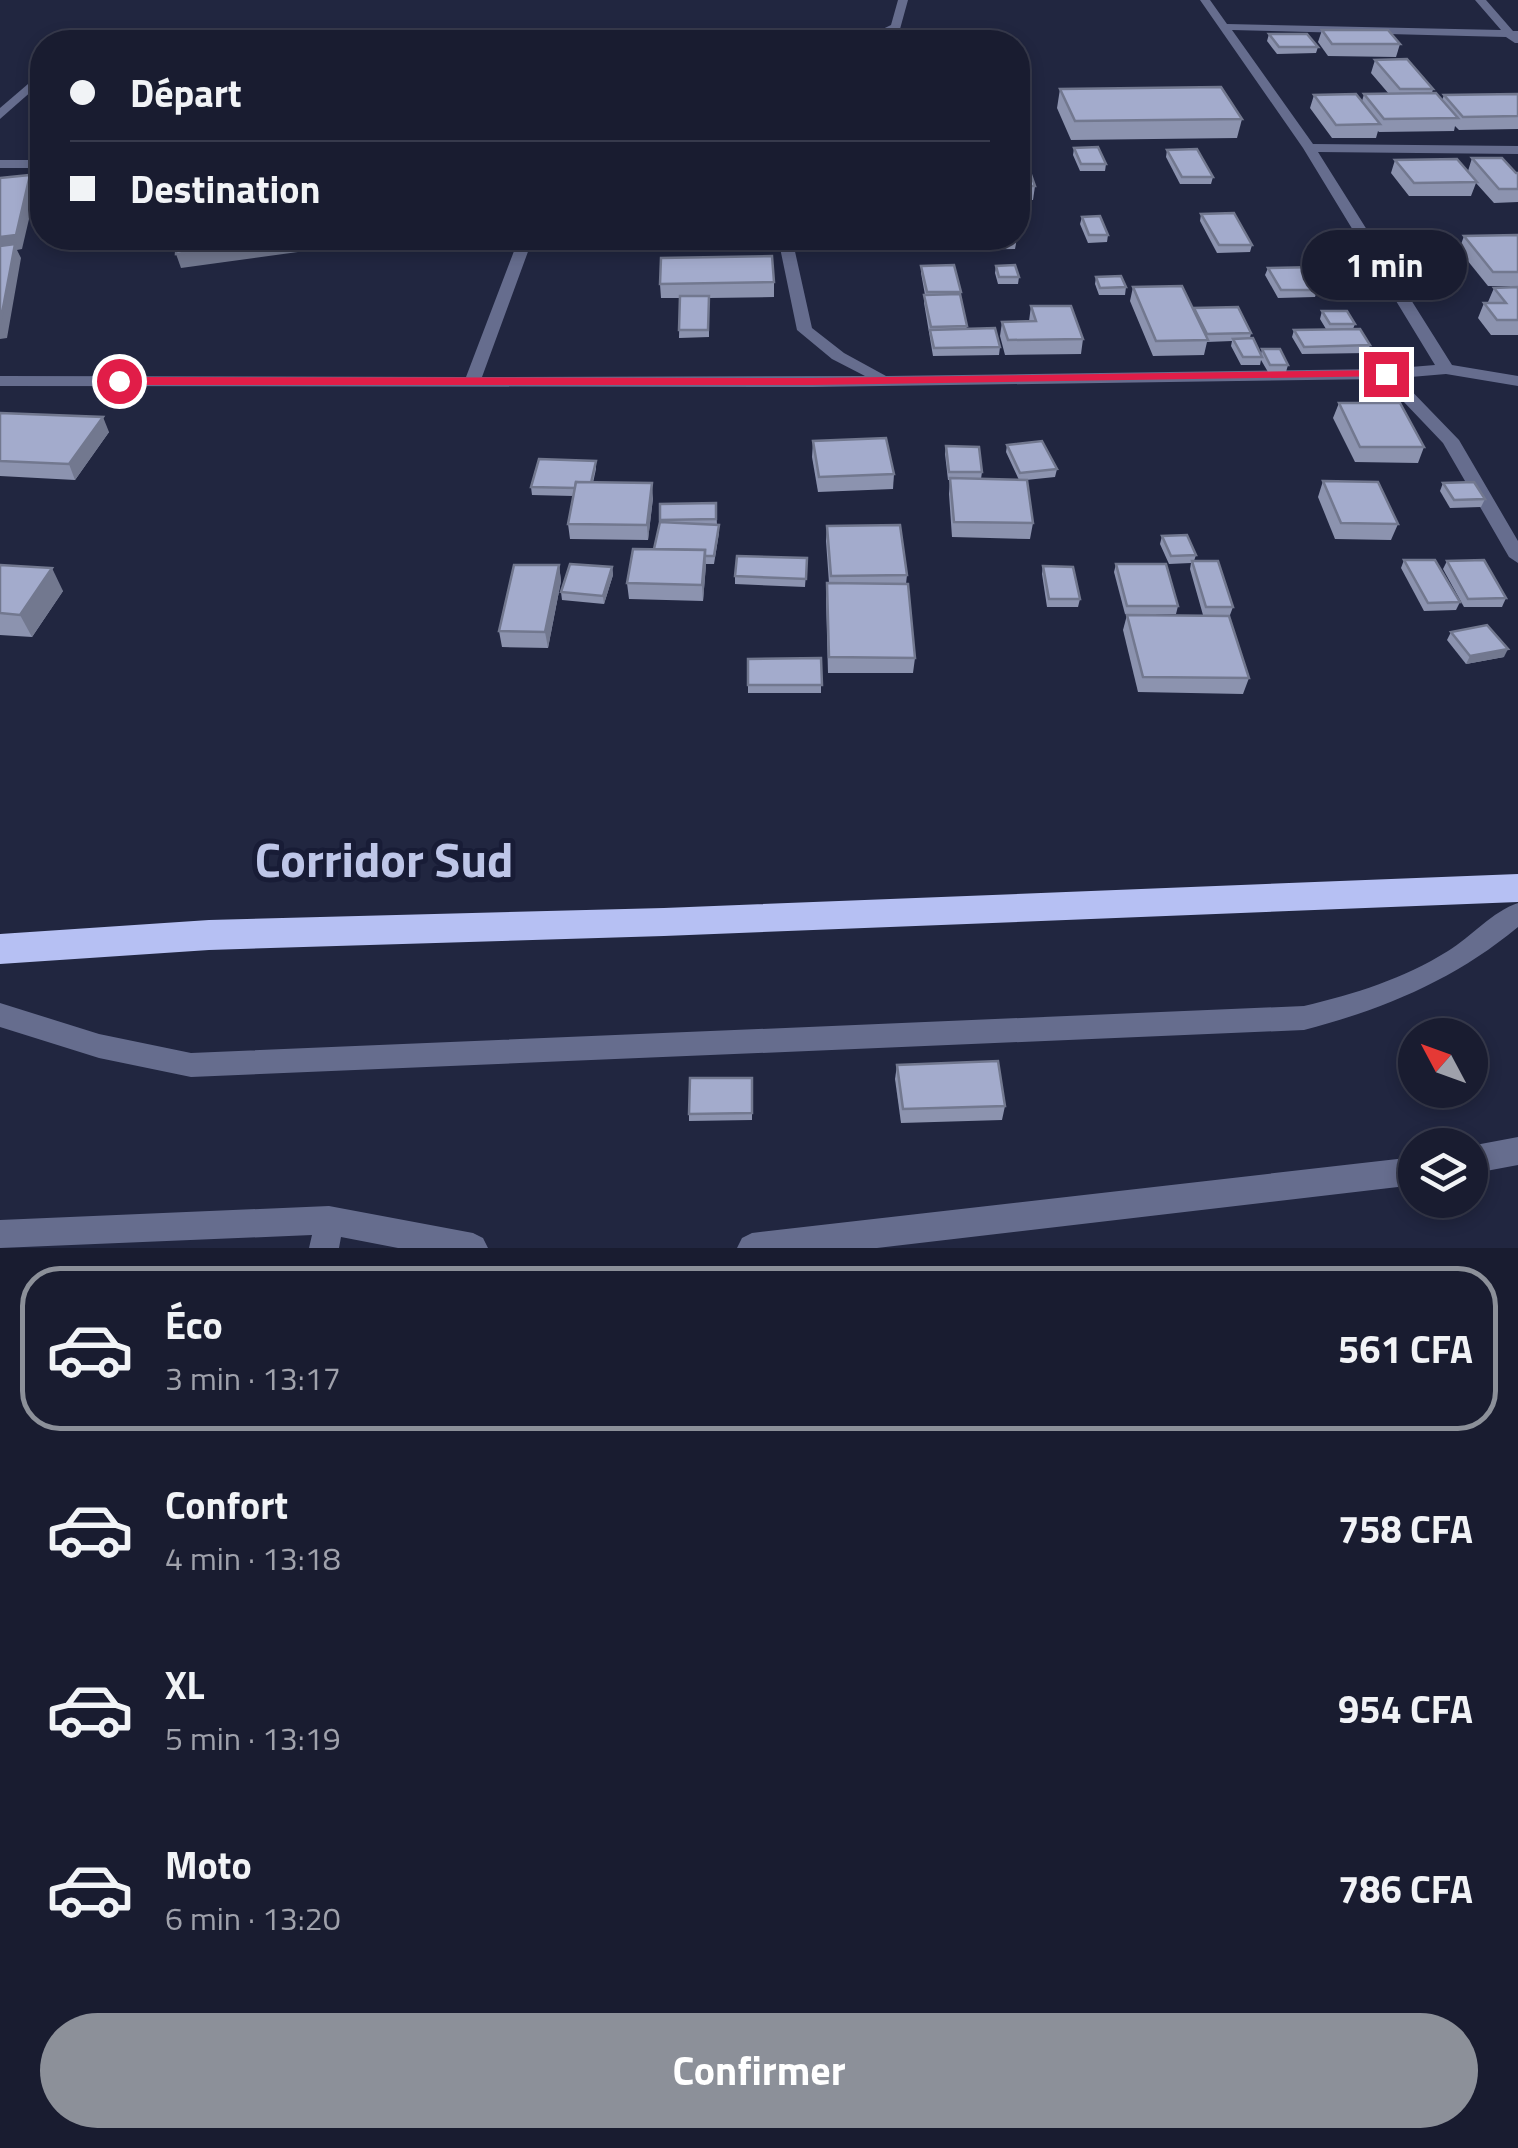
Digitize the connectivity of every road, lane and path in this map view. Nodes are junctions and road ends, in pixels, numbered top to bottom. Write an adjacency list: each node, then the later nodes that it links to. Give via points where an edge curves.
1 (903, 0): 5 (street)
2 (1205, 0): 4 (street)
3 (1480, 0): 6 (street)
4 (1225, 26): 6 (street); 9 (street)
5 (891, 30)
6 (1515, 37)
7 (30, 87): 8 (street)
8 (0, 115)
9 (1309, 148): 10 (street); 15 (street)
10 (1518, 150)
11 (0, 164): 12 (street)
12 (30, 164)
13 (522, 250): 20 (street)
14 (787, 250): 17 (street, via 804,330)
15 (1446, 369): 16 (street); 19 (street)
16 (1386, 374): 17 (street); 21 (street, via 1450,440)
17 (884, 380): 20 (street)
18 (0, 381): 20 (street)
19 (1518, 381)
20 (472, 382)
21 (1518, 557)
22 (1518, 888): 24 (highway, via 209,935)
23 (1518, 912): 25 (street, via 1447,967 1372,1002 1304,1018 191,1065)
24 (0, 949)
25 (0, 1015)
26 (1518, 1151): 27 (street)
27 (1488, 1157)
28 (1398, 1173): 32 (street)
29 (0, 1234): 30 (street)
30 (326, 1234): 31 (street)
31 (473, 1248)
32 (752, 1248)

